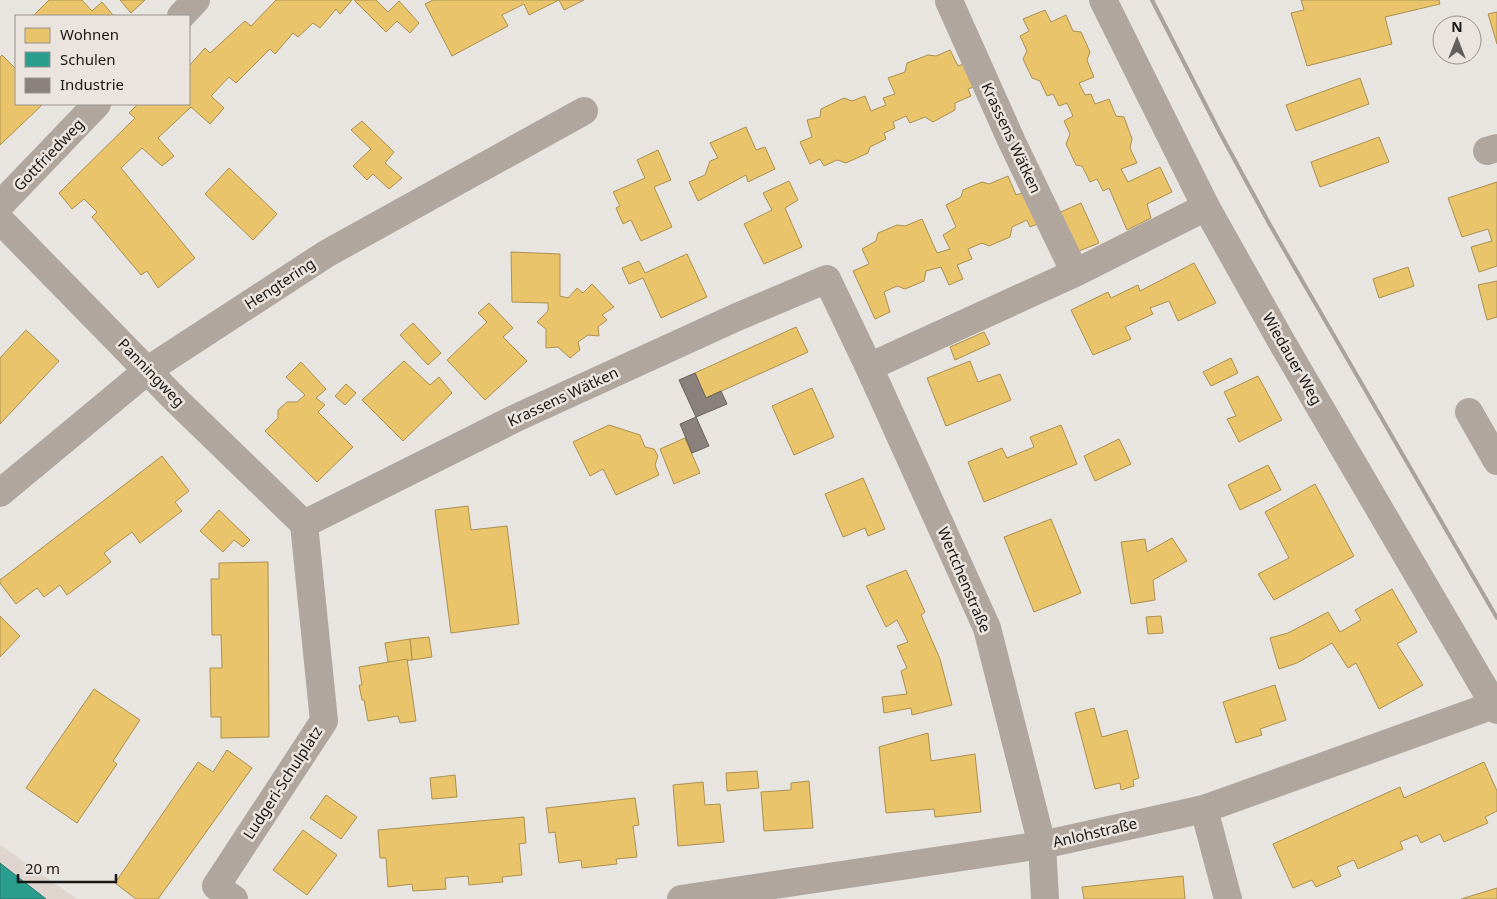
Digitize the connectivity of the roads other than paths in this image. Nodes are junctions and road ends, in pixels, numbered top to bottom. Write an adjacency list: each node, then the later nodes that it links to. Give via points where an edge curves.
1 (196, 0): 4 (street)
2 (1103, 0): 8 (street, Wiedauer Weg)
3 (949, 1): 10 (street, Krassens Wätken)
4 (182, 15)
5 (96, 105): 7 (street, Gottfriedweg)
6 (584, 111): 13 (street, Hengtering, via 326,254)
7 (0, 205)
8 (1206, 207): 10 (street); 18 (street, Wiedauer Weg)
9 (0, 220): 13 (street, Panningweg)
10 (1075, 273): 12 (street)
11 (827, 280): 12 (street, Wertchenstraße); 17 (street, Krassens Wätken, via 737,317 518,417)
12 (869, 367): 20 (street, Wertchenstraße, via 987,628)
13 (148, 370): 16 (street, Hengtering); 17 (street, Panningweg)
14 (1469, 412): 15 (street)
15 (1497, 461)
16 (0, 493)
17 (304, 524): 21 (street, Ludgeri-Schulplatz, via 324,721)
18 (1496, 707): 19 (street, Anlohstraße)
19 (1204, 808): 20 (street, Anlohstraße); 24 (street)
20 (1042, 845): 22 (street, Anlohstraße); 23 (street, Wertchenstraße)
21 (225, 892)
22 (681, 899)
23 (1045, 899)
24 (1228, 899)

